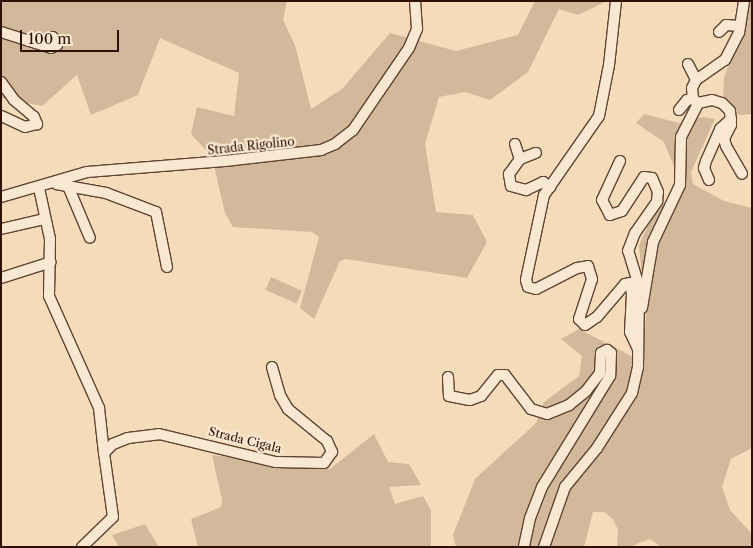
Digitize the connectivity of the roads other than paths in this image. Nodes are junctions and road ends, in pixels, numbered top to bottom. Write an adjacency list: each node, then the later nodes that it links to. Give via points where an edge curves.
1 (415, 1): 21 (street, Strada Rigolino, via 417,29 409,48 353,130 335,144 321,150 225,162 107,170)
2 (616, 1): 23 (street, via 599,116)
3 (744, 1): 4 (street)
4 (740, 26): 6 (street, via 726,25); 9 (street, via 725,60)
5 (1, 32): 7 (street, via 51,48 57,45)
6 (719, 32)
7 (53, 37)
8 (688, 64): 9 (street)
9 (696, 80): 11 (street, via 692,88)
10 (1, 82): 13 (street, via 14,100 34,117 36,124 25,127)
11 (695, 101): 12 (street, via 687,100); 14 (street, via 712,100 722,104); 32 (street, via 681,137 680,185 653,242 647,295)
12 (679, 110)
13 (1, 116)
14 (732, 118): 19 (street, via 724,138); 20 (street, via 720,129 706,161 704,168)
15 (514, 144): 17 (street)
16 (536, 153): 17 (street)
17 (520, 159): 23 (street, via 509,174 511,186 526,190 544,182)
18 (620, 161): 32 (street, via 602,200 610,215 622,211 644,177 652,178 658,192 657,201 635,233 628,251 639,286)
19 (742, 174)
20 (709, 180)
21 (51, 184): 22 (street); 24 (street, Strada Rigolino)
22 (68, 186): 28 (street); 30 (street, via 106,193 156,212)
23 (550, 186): 33 (street, via 537,223 527,286 540,288 577,268 588,266 592,279 580,319 584,325 597,317 629,282 632,294 630,337)
24 (39, 188): 25 (street, Strada Rigolino); 26 (street)
25 (1, 197)
26 (44, 219): 27 (street); 29 (street, via 50,239)
27 (1, 229)
28 (90, 238)
29 (51, 262): 31 (street); 36 (street, via 49,296 100,408)
30 (167, 267)
31 (1, 278)
32 (639, 319): 33 (street)
33 (638, 349): 39 (street, via 632,393 597,448 565,487)
34 (272, 367): 36 (street, Strada Cigala, via 288,409 327,441 332,452 324,463 276,462 159,434 128,438 113,444)
35 (448, 377): 38 (street, via 449,396 470,400 481,396 498,375 505,375 531,409 547,414 569,405 586,391 600,373 602,353 607,350 612,353 610,376 542,487 530,518)
36 (104, 453): 37 (street, via 113,517)
37 (82, 547)
38 (524, 547)
39 (544, 547)

